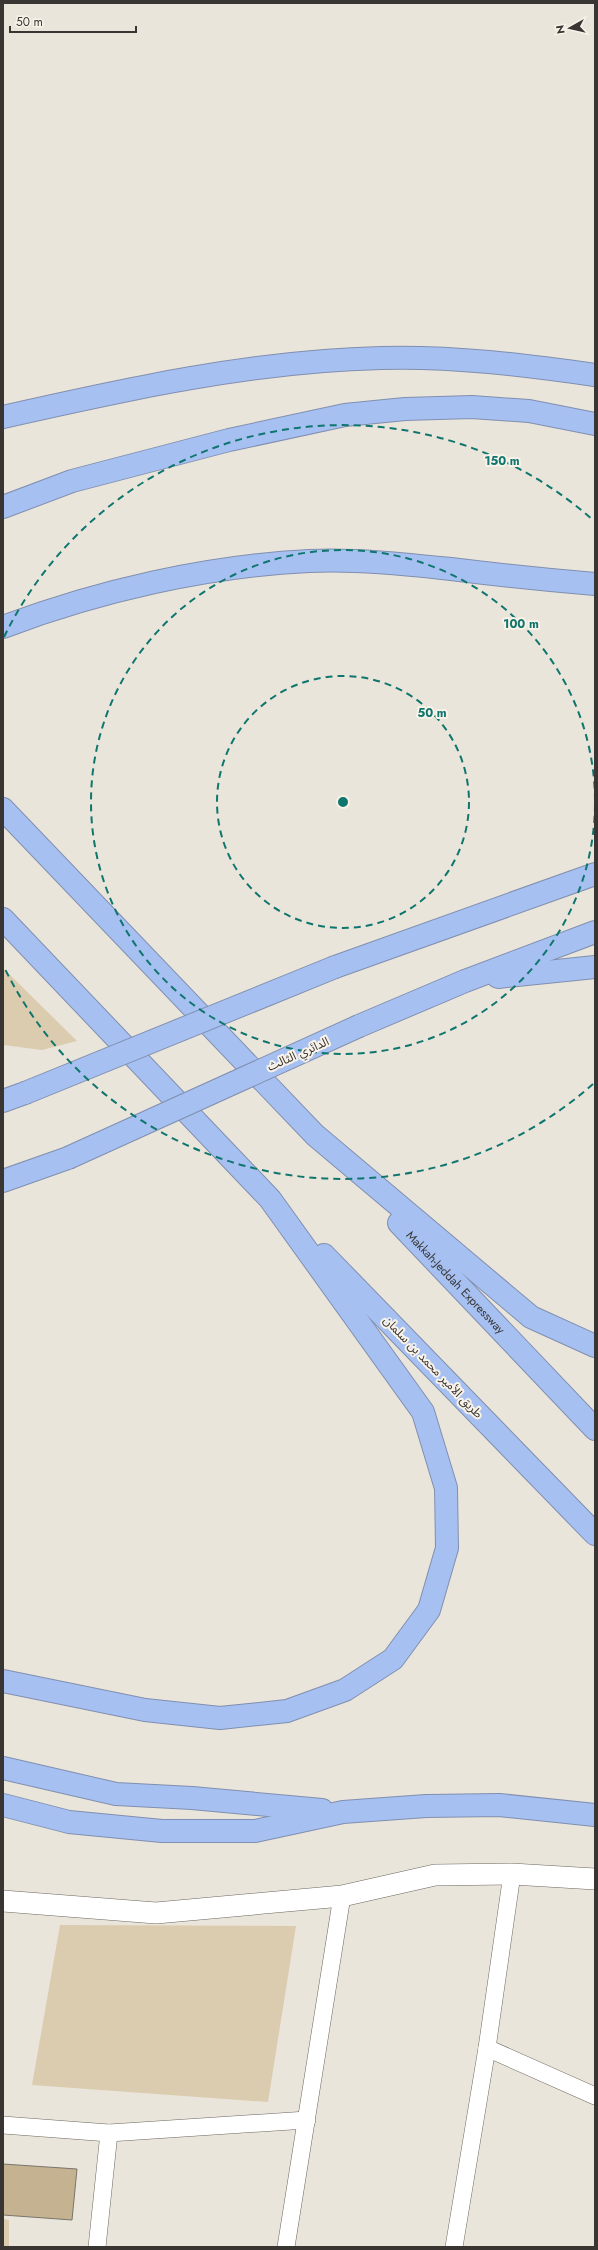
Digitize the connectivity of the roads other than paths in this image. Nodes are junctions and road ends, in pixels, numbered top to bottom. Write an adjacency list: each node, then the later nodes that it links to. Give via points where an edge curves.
1 (595, 375): 2 (highway, via 452,359 381,358 200,376 112,392)
2 (3, 417)
3 (595, 424): 4 (highway, via 529,411 472,407 405,409 345,415 229,440 72,481)
4 (4, 507)
5 (595, 584): 6 (highway, via 382,562 310,561 232,568 133,588 43,612)
6 (3, 627)
7 (3, 809): 14 (highway)
8 (595, 874): 13 (highway, bridge, via 335,967)
9 (3, 919): 16 (highway)
10 (595, 932): 12 (highway, الدائري الثالث)
11 (595, 967): 12 (highway)
12 (465, 981): 15 (highway, الدائري الثالث, bridge, via 359,1026 68,1158)
13 (3, 1101)
14 (315, 1135): 17 (highway, via 531,1317); 18 (highway, Makkah-Jeddah Expressway)
15 (3, 1181)
16 (270, 1199): 19 (highway, طريق الأمير محمد بن سلمان); 20 (highway, via 424,1412 446,1488 447,1548 428,1610 393,1659 345,1690 286,1711 220,1718 145,1710)
17 (595, 1346)
18 (595, 1429)
19 (595, 1534)
20 (3, 1681)
21 (3, 1768): 23 (highway, via 116,1794 192,1798)
22 (3, 1805): 23 (highway, via 69,1822 162,1831 255,1831)
23 (343, 1812): 24 (highway, via 426,1806 499,1805)
24 (595, 1815)
25 (512, 1874): 26 (street); 27 (street, via 435,1875); 29 (street)
26 (595, 1879)
27 (342, 1896): 28 (street, via 156,1913); 31 (street)
28 (3, 1901)
29 (487, 2048): 30 (street); 36 (street)
30 (595, 2096)
31 (308, 2120): 33 (street); 35 (street)
32 (3, 2125): 33 (street)
33 (109, 2133): 34 (street)
34 (98, 2247)
35 (286, 2247)
36 (454, 2247)

